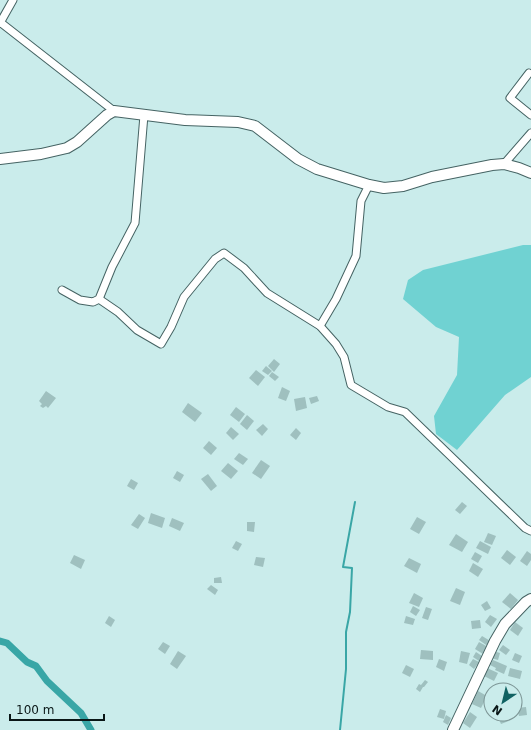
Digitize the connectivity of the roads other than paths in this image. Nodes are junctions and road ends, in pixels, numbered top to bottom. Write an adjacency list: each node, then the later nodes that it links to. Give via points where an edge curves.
1 (13, 0): 2 (street)
2 (0, 22): 4 (street)
3 (529, 73): 6 (street, via 510,98)
4 (114, 111): 5 (street); 8 (street, via 78,142 67,148)
5 (144, 115): 11 (street, via 184,120 238,122 254,126 298,159 317,169); 13 (street, via 135,223)
6 (531, 115)
7 (531, 133): 9 (street)
8 (0, 159)
9 (504, 164): 10 (street); 11 (street, via 432,177 403,186 384,188)
10 (531, 173)
11 (369, 185): 14 (street, via 361,201 356,256)
12 (62, 290): 13 (street, via 80,300 93,302)
13 (99, 299): 14 (street, via 137,330 161,344 184,297 215,259 224,253 244,268 267,293)
14 (320, 326): 15 (street, via 344,357 351,385 388,407 405,412)
15 (531, 531)
16 (531, 599): 17 (street, via 505,624 494,641)
17 (453, 730)

